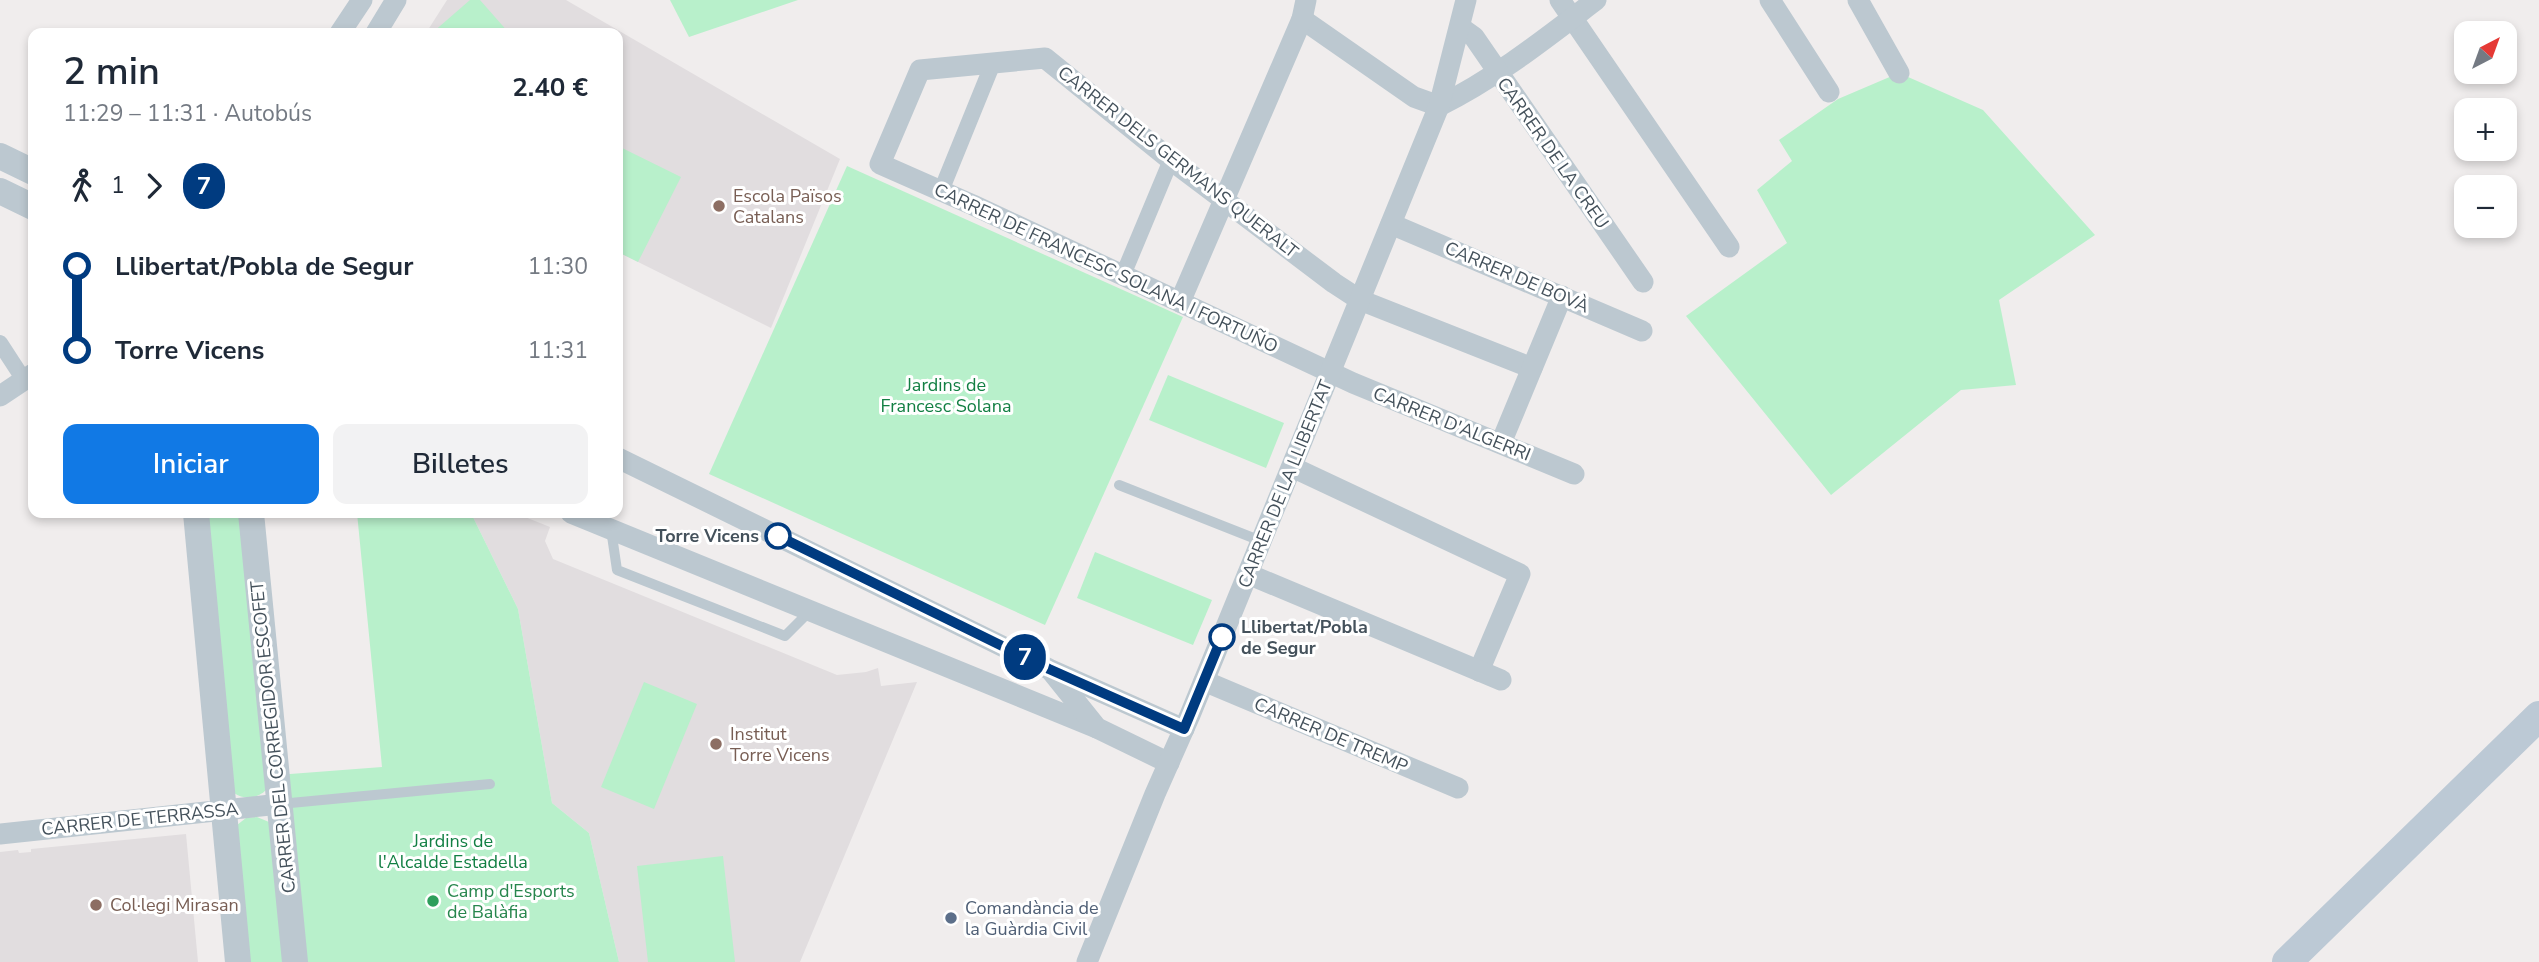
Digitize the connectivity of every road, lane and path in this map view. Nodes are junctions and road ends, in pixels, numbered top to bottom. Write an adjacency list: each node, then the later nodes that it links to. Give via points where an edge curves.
1 (362, 0): 10 (street)
2 (396, 0): 11 (street)
3 (1466, 0): 9 (street, CARRER DE LA LLIBERTAT)
4 (1596, 0): 7 (street)
5 (1770, 0): 15 (street)
6 (1858, 0): 14 (street)
7 (1566, 9): 13 (street); 26 (street)
8 (1304, 10): 16 (street, via 1414,97); 23 (street)
9 (1460, 27): 13 (street, CARRER DE LA CREU, via 1474,37); 16 (street, CARRER DE LA LLIBERTAT)
10 (343, 28)
11 (379, 28)
12 (993, 63): 18 (street, CARRER DELS GERMANS QUERALT, via 1045,58); 19 (street, CARRER DELS GERMANS QUERALT, via 920,70); 22 (street)
13 (1497, 72): 16 (street); 28 (street, CARRER DE LA CREU)
14 (1899, 73)
15 (1829, 92)
16 (1439, 106): 25 (street, CARRER DE LA LLIBERTAT)
17 (0, 156): 20 (street)
18 (1171, 160): 23 (street, CARRER DELS GERMANS QUERALT); 27 (street)
19 (880, 164): 22 (street, CARRER DE FRANCESC SOLANA I FORTUÑO)
20 (28, 170)
21 (0, 191): 24 (street)
22 (941, 191): 27 (street, CARRER DE FRANCESC SOLANA I FORTUÑO)
23 (1226, 200): 30 (street, CARRER DELS GERMANS QUERALT); 31 (street)
24 (28, 205)
25 (1391, 224): 29 (street, CARRER DE BOVÀ); 30 (street, CARRER DE LA LLIBERTAT)
26 (1729, 247)
27 (1123, 275): 31 (street, CARRER DE FRANCESC SOLANA I FORTUÑO)
28 (1643, 282)
29 (1562, 296): 32 (street, CARRER DE BOVÀ); 34 (street)
30 (1360, 300): 34 (street, CARRER DELS GERMANS QUERALT); 35 (street, CARRER DE LA LLIBERTAT)
31 (1180, 302): 35 (street, CARRER DE FRANCESC SOLANA I FORTUÑO)
32 (1642, 331)
33 (0, 343): 36 (street)
34 (1532, 368): 38 (street)
35 (1330, 373): 38 (street, CARRER D'ALGERRI); 40 (street, CARRER DE LA LLIBERTAT)
36 (28, 377): 37 (street)
37 (0, 396)
38 (1501, 443): 41 (street, CARRER D'ALGERRI)
39 (623, 460): 50 (street)
40 (1292, 467): 47 (street, CARRER DE LA LLIBERTAT); 51 (street, via 1520,574)
41 (1574, 474)
42 (1119, 485): 47 (lane)
43 (196, 518): 61 (street)
44 (251, 518): 60 (street, CARRER DEL CORREGIDOR ESCOFET)
45 (583, 518): 46 (street)
46 (611, 529): 49 (street); 49 (lane, via 617,570 785,636)
47 (1261, 541): 48 (street, CARRER DE LA LLIBERTAT)
48 (1248, 574): 51 (street); 53 (street, CARRER DE LA LLIBERTAT)
49 (810, 611): 55 (street)
50 (1049, 669): 55 (street); 56 (street)
51 (1479, 671): 52 (street)
52 (1501, 680)
53 (1204, 681): 56 (street, CARRER DE LA LLIBERTAT); 59 (street, CARRER DE TREMP)
54 (2539, 716): 66 (main road)
55 (1097, 728): 57 (street)
56 (1184, 729): 57 (street, CARRER DE LA LLIBERTAT)
57 (1169, 763): 65 (street, CARRER DE LA LLIBERTAT)
58 (490, 784): 60 (lane)
59 (1458, 788)
60 (280, 804): 61 (street, CARRER DE TERRASSA); 64 (street, CARRER DEL CORREGIDOR ESCOFET)
61 (222, 810): 62 (street, CARRER DE TERRASSA); 63 (street)
62 (0, 834)
63 (238, 962)
64 (295, 962)
65 (1087, 962)
66 (2287, 962)

